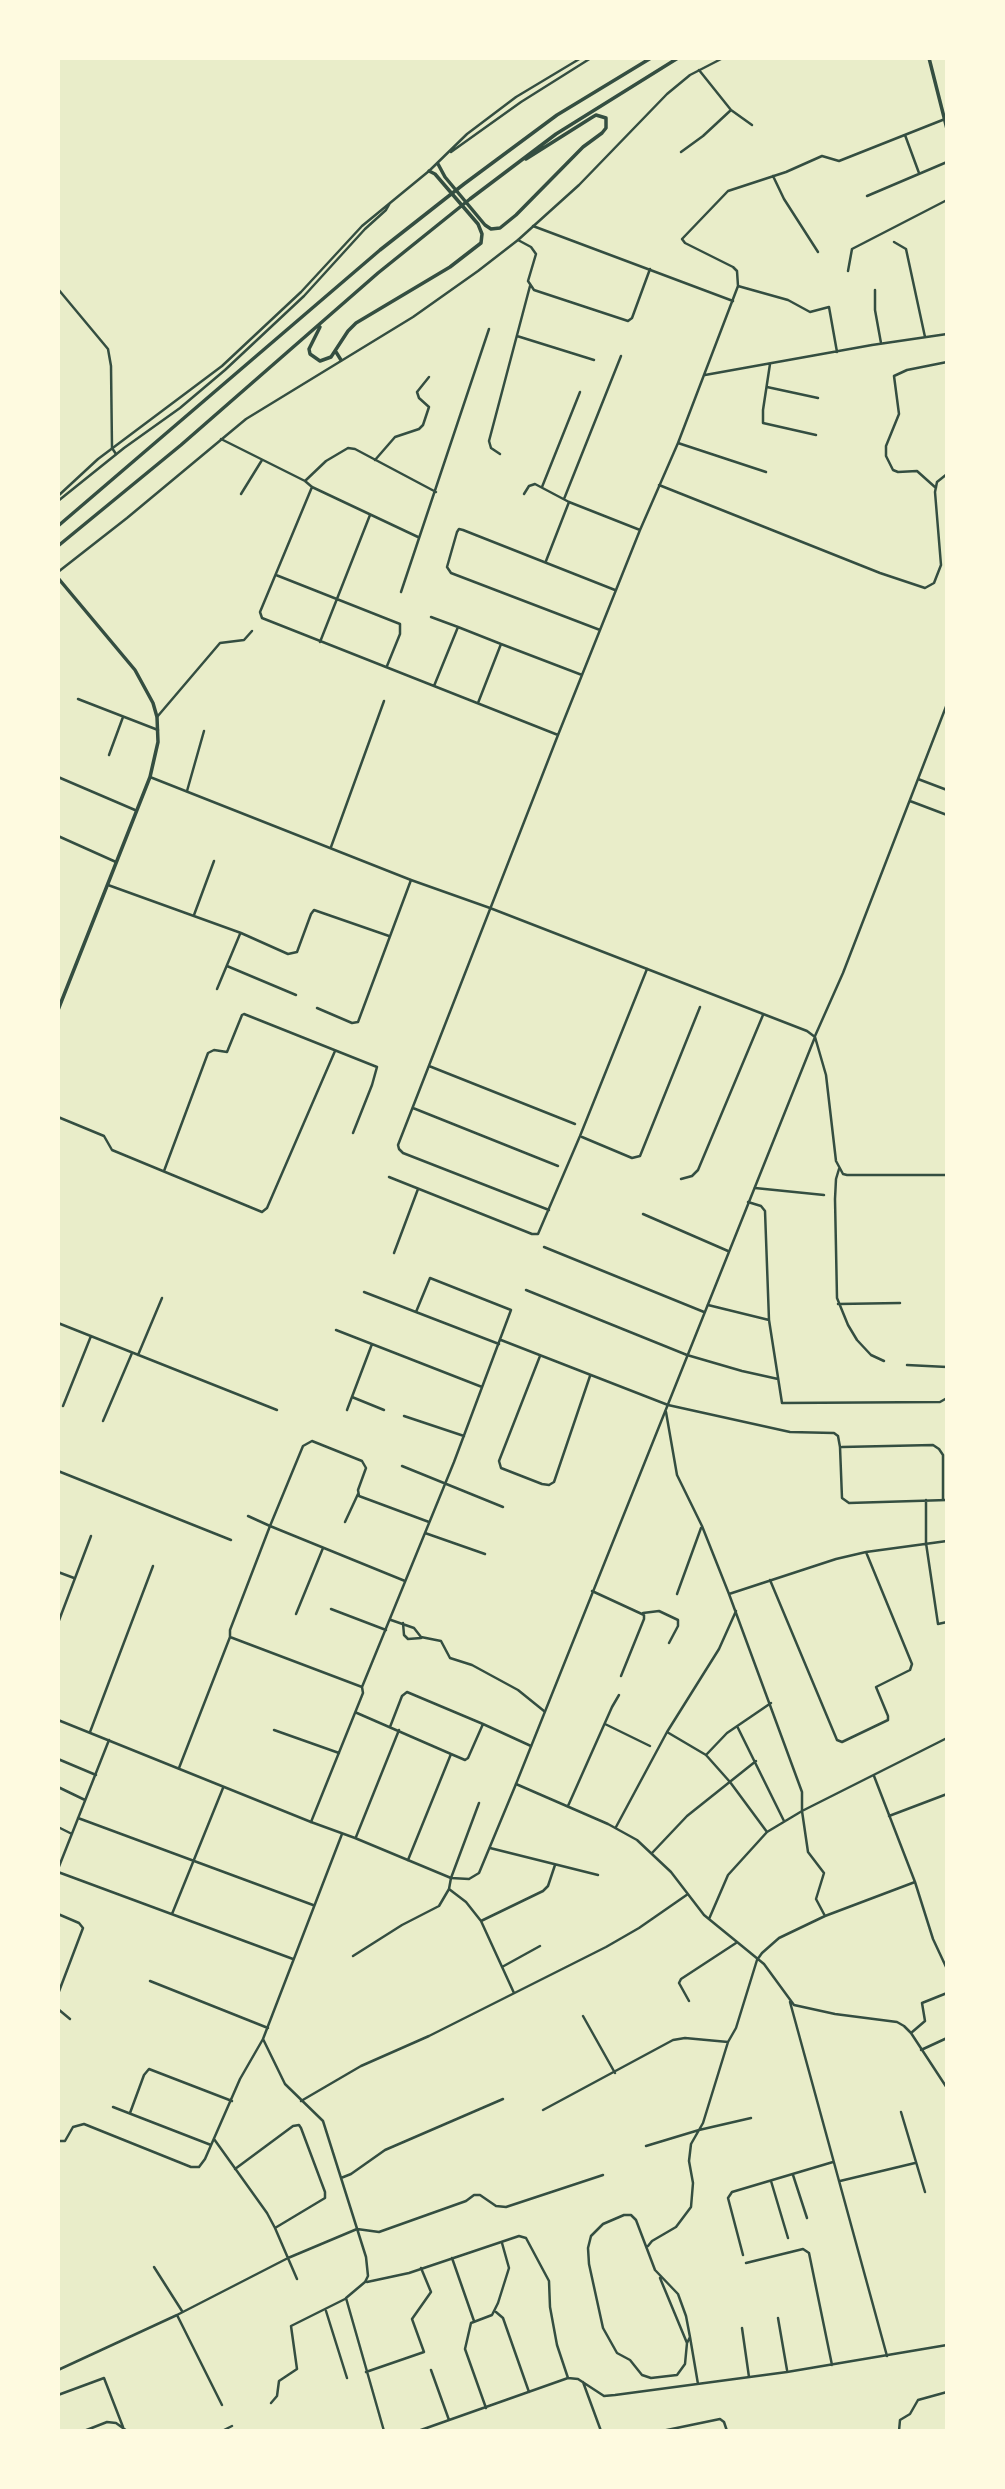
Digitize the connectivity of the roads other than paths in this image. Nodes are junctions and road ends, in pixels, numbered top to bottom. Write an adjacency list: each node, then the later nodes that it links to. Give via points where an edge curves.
1 (581, 58): 16 (street, via 516,97)
2 (591, 58): 16 (street)
3 (641, 58): 8 (main road)
4 (651, 58): 8 (main road)
5 (678, 58): 19 (main road)
6 (723, 58): 9 (street)
7 (929, 58): 11 (main road)
8 (640, 64): 82 (main road, via 557,115 380,250)
9 (699, 70): 10 (street); 27 (street, via 667,94)
10 (731, 110): 12 (street); 15 (street)
11 (945, 119): 13 (main road); 14 (street)
12 (752, 125)
13 (947, 129)
14 (905, 135): 21 (street); 22 (street, via 839,162 822,156)
15 (681, 152)
16 (445, 155): 18 (street)
17 (947, 162): 21 (street)
18 (438, 164): 20 (street); 23 (main road)
19 (509, 169): 26 (main road, via 596,115 606,118 602,133 507,224 491,229); 41 (main road)
20 (429, 171): 23 (main road); 37 (street, via 362,226)
21 (919, 173): 24 (street)
22 (773, 176): 30 (street); 34 (street, via 724,192 682,239 733,267)
23 (443, 179): 26 (main road)
24 (867, 196)
25 (947, 200): 32 (street, via 852,249)
26 (477, 219): 47 (main road, via 482,234 478,247 356,323)
27 (533, 226): 28 (street); 31 (street)
28 (518, 240): 33 (street, via 536,254); 50 (street, via 442,298)
29 (894, 242): 45 (street, via 906,249)
30 (818, 252)
31 (650, 269): 33 (street, via 628,321); 40 (street)
32 (848, 271)
33 (530, 286): 44 (street)
34 (738, 286): 40 (street); 48 (street, via 788,300 810,312 829,307)
35 (58, 289): 38 (street)
36 (876, 290): 46 (street, via 874,310)
37 (302, 294): 62 (street, via 222,366); 63 (street, via 216,378)
38 (65, 297): 39 (street); 62 (street, via 101,338 110,357)
39 (58, 301)
40 (733, 301): 54 (street)
41 (324, 322): 47 (main road, via 309,344 310,354 320,361); 85 (main road)
42 (489, 329): 74 (street)
43 (947, 334): 45 (street)
44 (517, 337): 51 (street); 64 (street, via 489,441)
45 (925, 337): 46 (street)
46 (881, 343): 48 (street)
47 (336, 352): 50 (main road)
48 (837, 352): 53 (street)
49 (621, 356): 78 (street)
50 (341, 360): 60 (street)
51 (594, 360)
52 (947, 362): 73 (street, via 894,376 899,414 886,446 892,470 917,471)
53 (770, 364): 54 (street); 56 (street)
54 (705, 375): 61 (street)
55 (429, 377): 66 (street, via 417,392 429,407 423,425 395,437)
56 (766, 387): 58 (street); 59 (street, via 763,423)
57 (580, 393): 72 (street)
58 (818, 398)
59 (816, 435)
60 (221, 439): 65 (street); 87 (street)
61 (678, 443): 67 (street); 70 (street)
62 (112, 448): 63 (street); 77 (street)
63 (116, 454): 79 (street)
64 (500, 454)
65 (262, 460): 69 (street); 75 (street)
66 (375, 460): 69 (street, via 348,448); 74 (street)
67 (766, 472)
68 (947, 474): 73 (street)
69 (305, 481): 71 (street)
70 (659, 485): 73 (street, via 925,588 934,583 941,565); 83 (street)
71 (312, 487): 81 (street); 88 (street)
72 (542, 487): 76 (street, via 531,485); 78 (street)
73 (936, 488)
74 (436, 492): 84 (street)
75 (241, 494)
76 (524, 494)
77 (58, 496)
78 (564, 499): 80 (street)
79 (58, 501)
80 (569, 502): 83 (street); 86 (street)
81 (370, 516): 84 (street); 92 (street)
82 (58, 526)
83 (640, 530): 90 (street)
84 (418, 537): 91 (street)
85 (58, 546)
86 (545, 561): 90 (street); 95 (street, via 459,529 447,567 453,574)
87 (58, 572)
88 (276, 575): 92 (street); 97 (street, via 260,612 262,618)
89 (58, 578): 107 (main road, via 135,670)
90 (615, 590): 95 (street)
91 (401, 592)
92 (336, 600): 97 (street); 99 (street, via 400,624)
93 (430, 617): 94 (street)
94 (458, 627): 98 (street); 101 (street)
95 (600, 630): 100 (street)
96 (252, 631): 107 (street, via 244,640 220,643)
97 (320, 642): 99 (street)
98 (501, 644): 100 (street); 104 (street)
99 (387, 667): 101 (street)
100 (582, 675): 112 (street)
101 (435, 686): 104 (street)
102 (78, 699): 106 (street)
103 (384, 701): 123 (street)
104 (478, 703): 112 (street)
105 (947, 704): 108 (street)
106 (123, 717): 110 (street); 113 (street)
107 (157, 718): 110 (main road)
108 (941, 721): 109 (street); 116 (street)
109 (947, 724)
110 (158, 730): 114 (main road)
111 (204, 732): 118 (street)
112 (558, 735): 128 (street)
113 (109, 755)
114 (150, 777): 118 (street); 120 (main road)
115 (58, 778): 120 (street)
116 (918, 779): 117 (street); 119 (street)
117 (947, 790)
118 (187, 791): 123 (street)
119 (910, 801): 121 (street); 140 (street)
120 (136, 811): 125 (main road)
121 (947, 815)
122 (58, 836): 125 (street)
123 (331, 847): 126 (street)
124 (214, 861): 129 (street)
125 (116, 862): 127 (main road)
126 (411, 880): 128 (street); 131 (street)
127 (108, 885): 129 (street); 138 (main road)
128 (490, 908): 133 (street); 142 (street)
129 (194, 915): 130 (street)
130 (241, 933): 131 (street, via 293,954 314,911); 132 (street)
131 (389, 936): 137 (street, via 358,1022)
132 (227, 966): 134 (street); 135 (street)
133 (647, 969): 139 (street); 147 (street)
134 (217, 989)
135 (296, 995)
136 (700, 1007): 147 (street, via 640,1156 632,1158)
137 (317, 1008)
138 (58, 1010)
139 (763, 1015): 140 (street); 153 (street, via 698,1171)
140 (815, 1037): 149 (street, via 823,1060); 154 (street)
141 (335, 1051): 146 (street, via 377,1067); 150 (street, via 264,1211); 150 (street, via 242,1015 227,1052 208,1054)
142 (429, 1066): 143 (street); 145 (street)
143 (413, 1108): 148 (street); 158 (street, via 398,1145 401,1152)
144 (58, 1116): 150 (street, via 104,1136 112,1150)
145 (575, 1124)
146 (353, 1133)
147 (580, 1136): 158 (street)
148 (558, 1166)
149 (839, 1169): 151 (street, via 847,1175); 167 (street, via 835,1199)
150 (164, 1171)
151 (947, 1175)
152 (388, 1177): 155 (street)
153 (681, 1179)
154 (755, 1188): 156 (street); 157 (street)
155 (418, 1189): 158 (street, via 533,1235 540,1232); 162 (street)
156 (824, 1195)
157 (748, 1202): 161 (street); 171 (street, via 765,1211)
158 (549, 1210)
159 (643, 1214): 161 (street)
160 (544, 1247): 170 (street)
161 (728, 1251): 168 (street)
162 (394, 1253)
163 (526, 1290): 178 (street)
164 (364, 1292): 169 (street)
165 (162, 1298): 179 (street)
166 (900, 1303): 167 (street)
167 (838, 1304): 181 (street, via 857,1340)
168 (707, 1305): 170 (street); 171 (street)
169 (416, 1312): 175 (street); 175 (street, via 430,1279 510,1309)
170 (704, 1312): 178 (street)
171 (769, 1321): 185 (street)
172 (58, 1323): 174 (street)
173 (336, 1330): 176 (street)
174 (92, 1336): 177 (street); 189 (street)
175 (500, 1342): 180 (street); 186 (street)
176 (372, 1344): 186 (street); 188 (street)
177 (132, 1353): 179 (street); 196 (street)
178 (687, 1354): 185 (street); 190 (street)
179 (138, 1355): 192 (street)
180 (540, 1356): 184 (street); 184 (street, via 499,1461 501,1468 511,1472 542,1484 554,1482)
181 (884, 1361)
182 (907, 1365): 183 (street)
183 (947, 1367)
184 (590, 1376): 190 (street)
185 (778, 1378): 187 (street, via 786,1405 940,1402 947,1398)
186 (482, 1387): 197 (street)
187 (947, 1388)
188 (352, 1397): 193 (street); 194 (street)
189 (63, 1405)
190 (668, 1405): 191 (street); 198 (street, via 790,1432 829,1431 838,1436)
191 (665, 1409): 210 (street, via 675,1467); 224 (street)
192 (276, 1410)
193 (347, 1410)
194 (384, 1410)
195 (404, 1416): 197 (street)
196 (103, 1421)
197 (464, 1436): 201 (street)
198 (840, 1447): 203 (street, via 844,1501); 204 (street, via 933,1445 943,1455)
199 (402, 1466): 201 (street)
200 (58, 1471): 213 (street)
201 (446, 1482): 205 (street); 208 (street)
202 (358, 1494): 207 (street); 208 (street); 209 (street, via 366,1468 362,1461 309,1441)
203 (926, 1500): 204 (street); 215 (street)
204 (945, 1500)
205 (503, 1507)
206 (248, 1516): 209 (street)
207 (345, 1522)
208 (429, 1522): 211 (street)
209 (270, 1526): 216 (street); 237 (street)
210 (702, 1526): 225 (street); 226 (street)
211 (425, 1533): 218 (street); 223 (street)
212 (90, 1536): 221 (street)
213 (231, 1540)
214 (947, 1541): 215 (street)
215 (926, 1543): 217 (street); 232 (street, via 938,1624)
216 (323, 1548): 223 (street); 230 (street)
217 (866, 1552): 222 (street); 222 (street, via 912,1664 910,1670 876,1687 888,1720 842,1742 836,1740)
218 (485, 1554)
219 (153, 1566): 252 (street)
220 (58, 1572): 221 (street)
221 (75, 1578): 233 (street)
222 (770, 1580): 226 (street)
223 (407, 1582): 231 (street)
224 (593, 1591): 229 (street); 243 (street)
225 (677, 1594)
226 (729, 1594): 228 (street)
227 (331, 1609): 235 (street)
228 (736, 1611): 242 (street); 253 (street, via 719,1649)
229 (643, 1613): 238 (street, via 659,1611 678,1620); 239 (street)
230 (296, 1614)
231 (391, 1620): 234 (street); 235 (street)
232 (947, 1622)
233 (58, 1623)
234 (403, 1623): 236 (street); 236 (street, via 408,1639)
235 (386, 1630): 240 (street)
236 (424, 1636): 243 (street, via 441,1641 450,1658 518,1690)
237 (230, 1637): 240 (street); 263 (street)
238 (670, 1643)
239 (621, 1676)
240 (362, 1687): 244 (street)
241 (620, 1695): 247 (street)
242 (771, 1703): 248 (street); 274 (street, via 802,1793)
243 (544, 1711): 256 (street)
244 (355, 1713): 249 (street); 258 (street)
245 (58, 1721): 252 (street)
246 (482, 1724): 249 (street, via 407,1692); 256 (street); 259 (street, via 468,1758)
247 (605, 1724): 257 (street); 273 (street)
248 (737, 1726): 260 (street); 262 (street)
249 (390, 1727): 251 (street)
250 (274, 1730): 258 (street)
251 (399, 1730): 259 (street); 284 (street)
252 (90, 1732): 255 (street)
253 (667, 1732): 260 (street); 280 (street)
254 (947, 1738): 265 (street)
255 (109, 1740): 263 (street); 264 (street)
256 (531, 1746): 267 (street)
257 (650, 1746)
258 (339, 1753): 278 (street)
259 (451, 1754): 287 (street)
260 (706, 1755): 266 (street)
261 (58, 1759): 264 (street)
262 (756, 1761): 266 (street); 277 (street)
263 (179, 1768): 268 (street)
264 (96, 1774): 271 (street)
265 (874, 1776): 274 (street); 275 (street)
266 (730, 1782): 281 (street); 286 (street, via 687,1816)
267 (516, 1784): 273 (street); 285 (street)
268 (224, 1786): 278 (street); 288 (street)
269 (58, 1787): 271 (street)
270 (947, 1794): 275 (street)
271 (85, 1800): 276 (street)
272 (479, 1803): 292 (street)
273 (568, 1807): 280 (street)
274 (802, 1811): 277 (street); 299 (street, via 808,1852 824,1873 816,1899)
275 (889, 1816): 293 (street)
276 (78, 1818): 282 (street); 288 (street)
277 (784, 1821): 281 (street)
278 (311, 1822): 283 (street)
279 (58, 1827): 282 (street)
280 (616, 1827): 286 (street)
281 (767, 1832): 300 (street, via 728,1875)
282 (72, 1834): 290 (street)
283 (342, 1834): 284 (street); 296 (street)
284 (355, 1838): 287 (street)
285 (490, 1848): 289 (street); 292 (street, via 479,1873 470,1879)
286 (652, 1853): 295 (street)
287 (408, 1860): 292 (street)
288 (194, 1862): 296 (street); 298 (street)
289 (555, 1865): 291 (street); 301 (street, via 543,1891)
290 (58, 1870): 298 (street)
291 (597, 1875)
292 (451, 1878): 294 (street)
293 (915, 1882): 299 (street); 308 (street)
294 (449, 1889): 301 (street); 304 (street, via 437,1908)
295 (688, 1894): 300 (street); 310 (street, via 618,1941)
296 (313, 1905): 305 (street)
297 (58, 1914): 312 (street, via 83,1928)
298 (172, 1914): 305 (street)
299 (825, 1916): 306 (street, via 779,1938)
300 (709, 1919): 302 (street)
301 (481, 1921): 307 (street)
302 (736, 1943): 306 (street); 313 (street, via 681,1979)
303 (540, 1946): 307 (street)
304 (353, 1956)
305 (293, 1959): 318 (street)
306 (757, 1960): 314 (street); 322 (street)
307 (502, 1967): 310 (street)
308 (947, 1969)
309 (150, 1981): 318 (street)
310 (514, 1993): 328 (street, via 361,2066)
311 (947, 1993): 319 (street, via 922,2003 925,2021)
312 (58, 1994)
313 (689, 2001)
314 (790, 2002): 319 (street, via 806,2009 897,2022); 339 (street)
315 (58, 2009): 317 (street)
316 (583, 2016): 324 (street)
317 (71, 2019)
318 (268, 2028): 321 (street)
319 (911, 2033): 323 (street)
320 (947, 2038): 323 (street)
321 (263, 2039): 327 (street); 328 (street, via 278,2073)
322 (728, 2042): 324 (street, via 678,2039); 334 (street)
323 (921, 2050): 325 (street)
324 (615, 2073): 330 (street)
325 (947, 2088)
326 (503, 2099): 344 (street, via 385,2150)
327 (232, 2101): 332 (street, via 149,2069); 335 (street)
328 (301, 2101): 344 (street, via 323,2121)
329 (113, 2107): 332 (street)
330 (543, 2110)
331 (901, 2112): 340 (street)
332 (130, 2113): 337 (street)
333 (751, 2119): 334 (street)
334 (699, 2130): 338 (street); 353 (street, via 689,2156 691,2207 676,2227)
335 (214, 2138): 337 (street); 341 (street)
336 (58, 2141): 337 (street, via 65,2141 73,2127 84,2124 196,2168)
337 (211, 2145)
338 (646, 2146)
339 (834, 2162): 343 (street); 345 (street)
340 (916, 2163): 345 (street); 347 (street)
341 (235, 2169): 349 (street); 349 (street, via 299,2125 325,2198)
342 (603, 2175): 350 (street, via 506,2207 474,2195 379,2232)
343 (793, 2175): 346 (street); 348 (street)
344 (341, 2178): 350 (street)
345 (840, 2181): 374 (street)
346 (771, 2182): 351 (street); 354 (street, via 729,2195)
347 (925, 2192)
348 (807, 2218)
349 (275, 2228): 356 (street)
350 (357, 2230): 356 (street); 362 (street, via 368,2264)
351 (788, 2238)
352 (502, 2242): 355 (street); 365 (street, via 509,2268); 382 (street, via 526,2238 546,2273 557,2344)
353 (648, 2246): 360 (street); 372 (street, via 631,2215 603,2224 591,2236 589,2264 603,2328 617,2353 652,2378 681,2372)
354 (743, 2255)
355 (451, 2257): 359 (street); 369 (street)
356 (288, 2258): 361 (street); 366 (street)
357 (747, 2263): 375 (street, via 803,2249 809,2253)
358 (154, 2267): 366 (street)
359 (421, 2268): 362 (street); 378 (street, via 431,2292 412,2319 424,2352)
360 (660, 2277): 371 (street, via 678,2294); 372 (street)
361 (297, 2279)
362 (365, 2283): 363 (street)
363 (346, 2298): 364 (street); 378 (street)
364 (326, 2310): 381 (street); 388 (street, via 291,2326 298,2369 279,2381)
365 (495, 2311): 369 (street); 385 (street, via 503,2318)
366 (182, 2312): 367 (street)
367 (177, 2315): 376 (street); 389 (street)
368 (778, 2318): 379 (street)
369 (474, 2321): 390 (street, via 466,2349)
370 (742, 2328): 380 (street)
371 (690, 2337): 372 (street); 384 (street)
372 (687, 2343)
373 (947, 2345): 374 (street)
374 (887, 2356): 375 (street)
375 (832, 2365): 379 (street)
376 (58, 2370)
377 (431, 2370): 391 (street)
378 (366, 2372): 398 (street)
379 (787, 2372): 380 (street)
380 (749, 2377): 384 (street)
381 (347, 2378)
382 (568, 2378): 383 (street); 385 (street)
383 (583, 2382): 384 (street, via 604,2396); 400 (street)
384 (698, 2384)
385 (528, 2392): 390 (street)
386 (947, 2392): 403 (street, via 918,2400 900,2420)
387 (58, 2395): 393 (street, via 104,2378)
388 (271, 2403)
389 (222, 2405)
390 (486, 2408): 391 (street)
391 (449, 2420): 399 (street)
392 (232, 2426): 397 (street)
393 (123, 2427): 395 (street, via 107,2422); 396 (street)
394 (678, 2430): 401 (street); 402 (street, via 720,2419)
395 (84, 2431)
396 (127, 2431)
397 (222, 2431)
398 (384, 2431)
399 (418, 2431)
400 (601, 2431)
401 (662, 2431)
402 (727, 2431)
403 (900, 2431)

